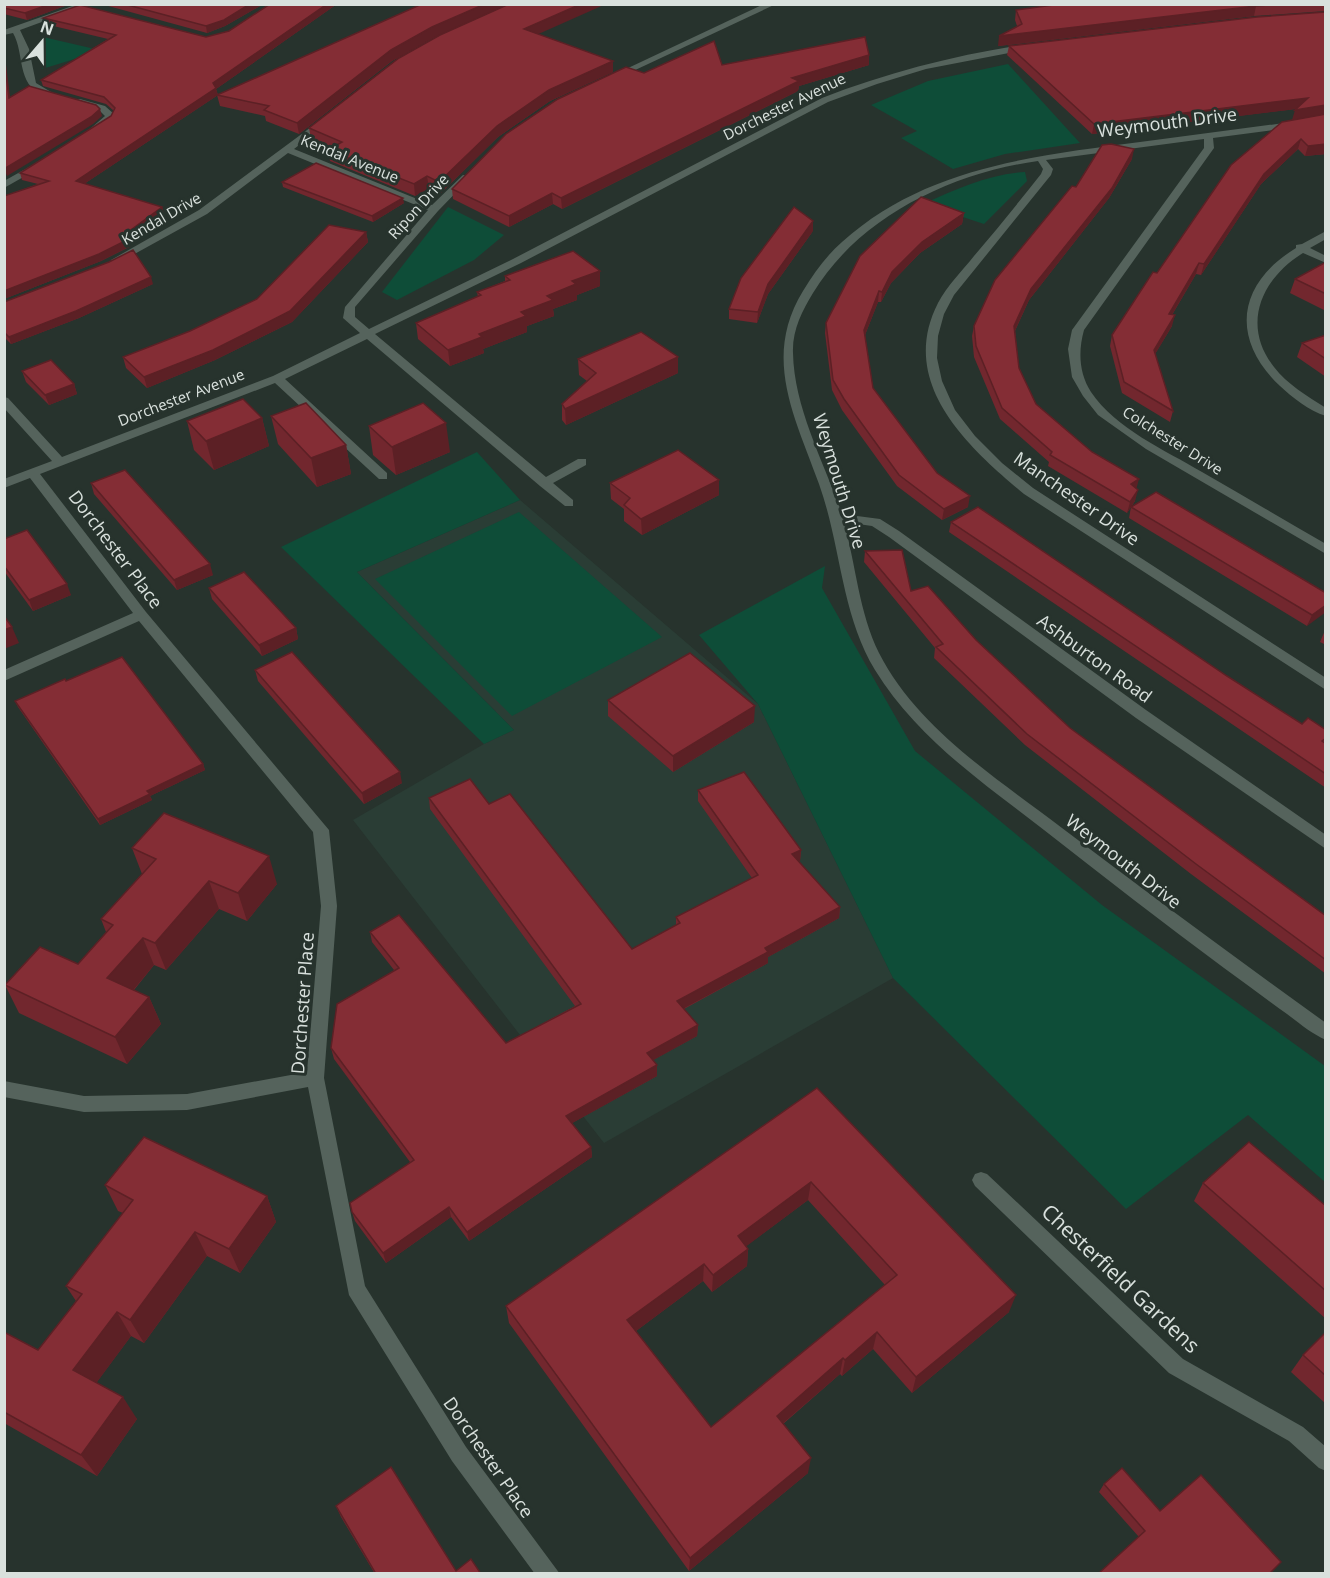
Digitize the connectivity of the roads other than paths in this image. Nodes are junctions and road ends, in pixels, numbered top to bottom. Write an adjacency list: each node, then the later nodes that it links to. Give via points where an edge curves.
1 (772, 4): 6 (street)
2 (87, 7): 3 (street)
3 (15, 30): 4 (street); 9 (street, via 24,45 30,84 35,89 102,108 110,115)
4 (4, 33)
5 (1039, 45): 21 (street, Dorchester Avenue, via 935,64 834,96 517,261)
6 (602, 82)
7 (333, 115): 11 (street, Kendal Drive)
8 (1326, 120): 10 (street, Weymouth Drive)
9 (87, 134)
10 (1206, 136): 12 (street, Weymouth Drive); 33 (street, Colchester Drive, via 1209,148 1078,330 1073,342 1074,365 1081,384 1107,416 1173,460)
11 (288, 150): 16 (street, Kendal Avenue); 20 (street, Kendal Drive, via 203,212)
12 (1040, 158): 32 (street, Weymouth Drive, via 957,178 880,216 830,259 808,290 792,328 787,358 796,399); 36 (street, Manchester Drive, via 1048,169 1046,175 939,311 932,365 944,398 973,441 1001,469)
13 (48, 159): 15 (street)
14 (472, 171): 16 (street, Ripon Drive)
15 (4, 185)
16 (434, 209): 21 (street, Ripon Drive, via 350,307 349,318)
17 (1326, 234): 18 (street)
18 (1300, 248): 19 (street); 24 (street, via 1277,266 1254,298 1250,337 1272,373 1295,395)
19 (1326, 260)
20 (106, 265)
21 (365, 335): 22 (street, Dorchester Avenue); 29 (street)
22 (277, 378): 25 (street, Dorchester Avenue); 28 (street)
23 (4, 400): 25 (street)
24 (1326, 413)
25 (59, 462): 27 (street, Dorchester Avenue)
26 (582, 462): 29 (street)
27 (33, 473): 30 (street, Dorchester Avenue); 34 (street, Dorchester Place)
28 (383, 476)
29 (544, 483): 31 (street)
30 (4, 484)
31 (569, 503)
32 (837, 517): 37 (street, Ashburton Road, via 875,522 894,534); 38 (street, Weymouth Drive, via 852,594 866,640 884,672 947,747 1180,927)
33 (1326, 550)
34 (141, 615): 35 (street); 39 (street, Dorchester Place, via 321,830 329,906)
35 (4, 676)
36 (1326, 685)
37 (1326, 843)
38 (1326, 1033)
39 (315, 1078): 40 (street, via 187,1102 84,1104); 43 (street, Dorchester Place, via 356,1289 459,1454)
40 (4, 1089)
41 (981, 1180): 42 (street, Chesterfield Gardens, via 1176,1366 1296,1434)
42 (1326, 1461)
43 (549, 1574)

